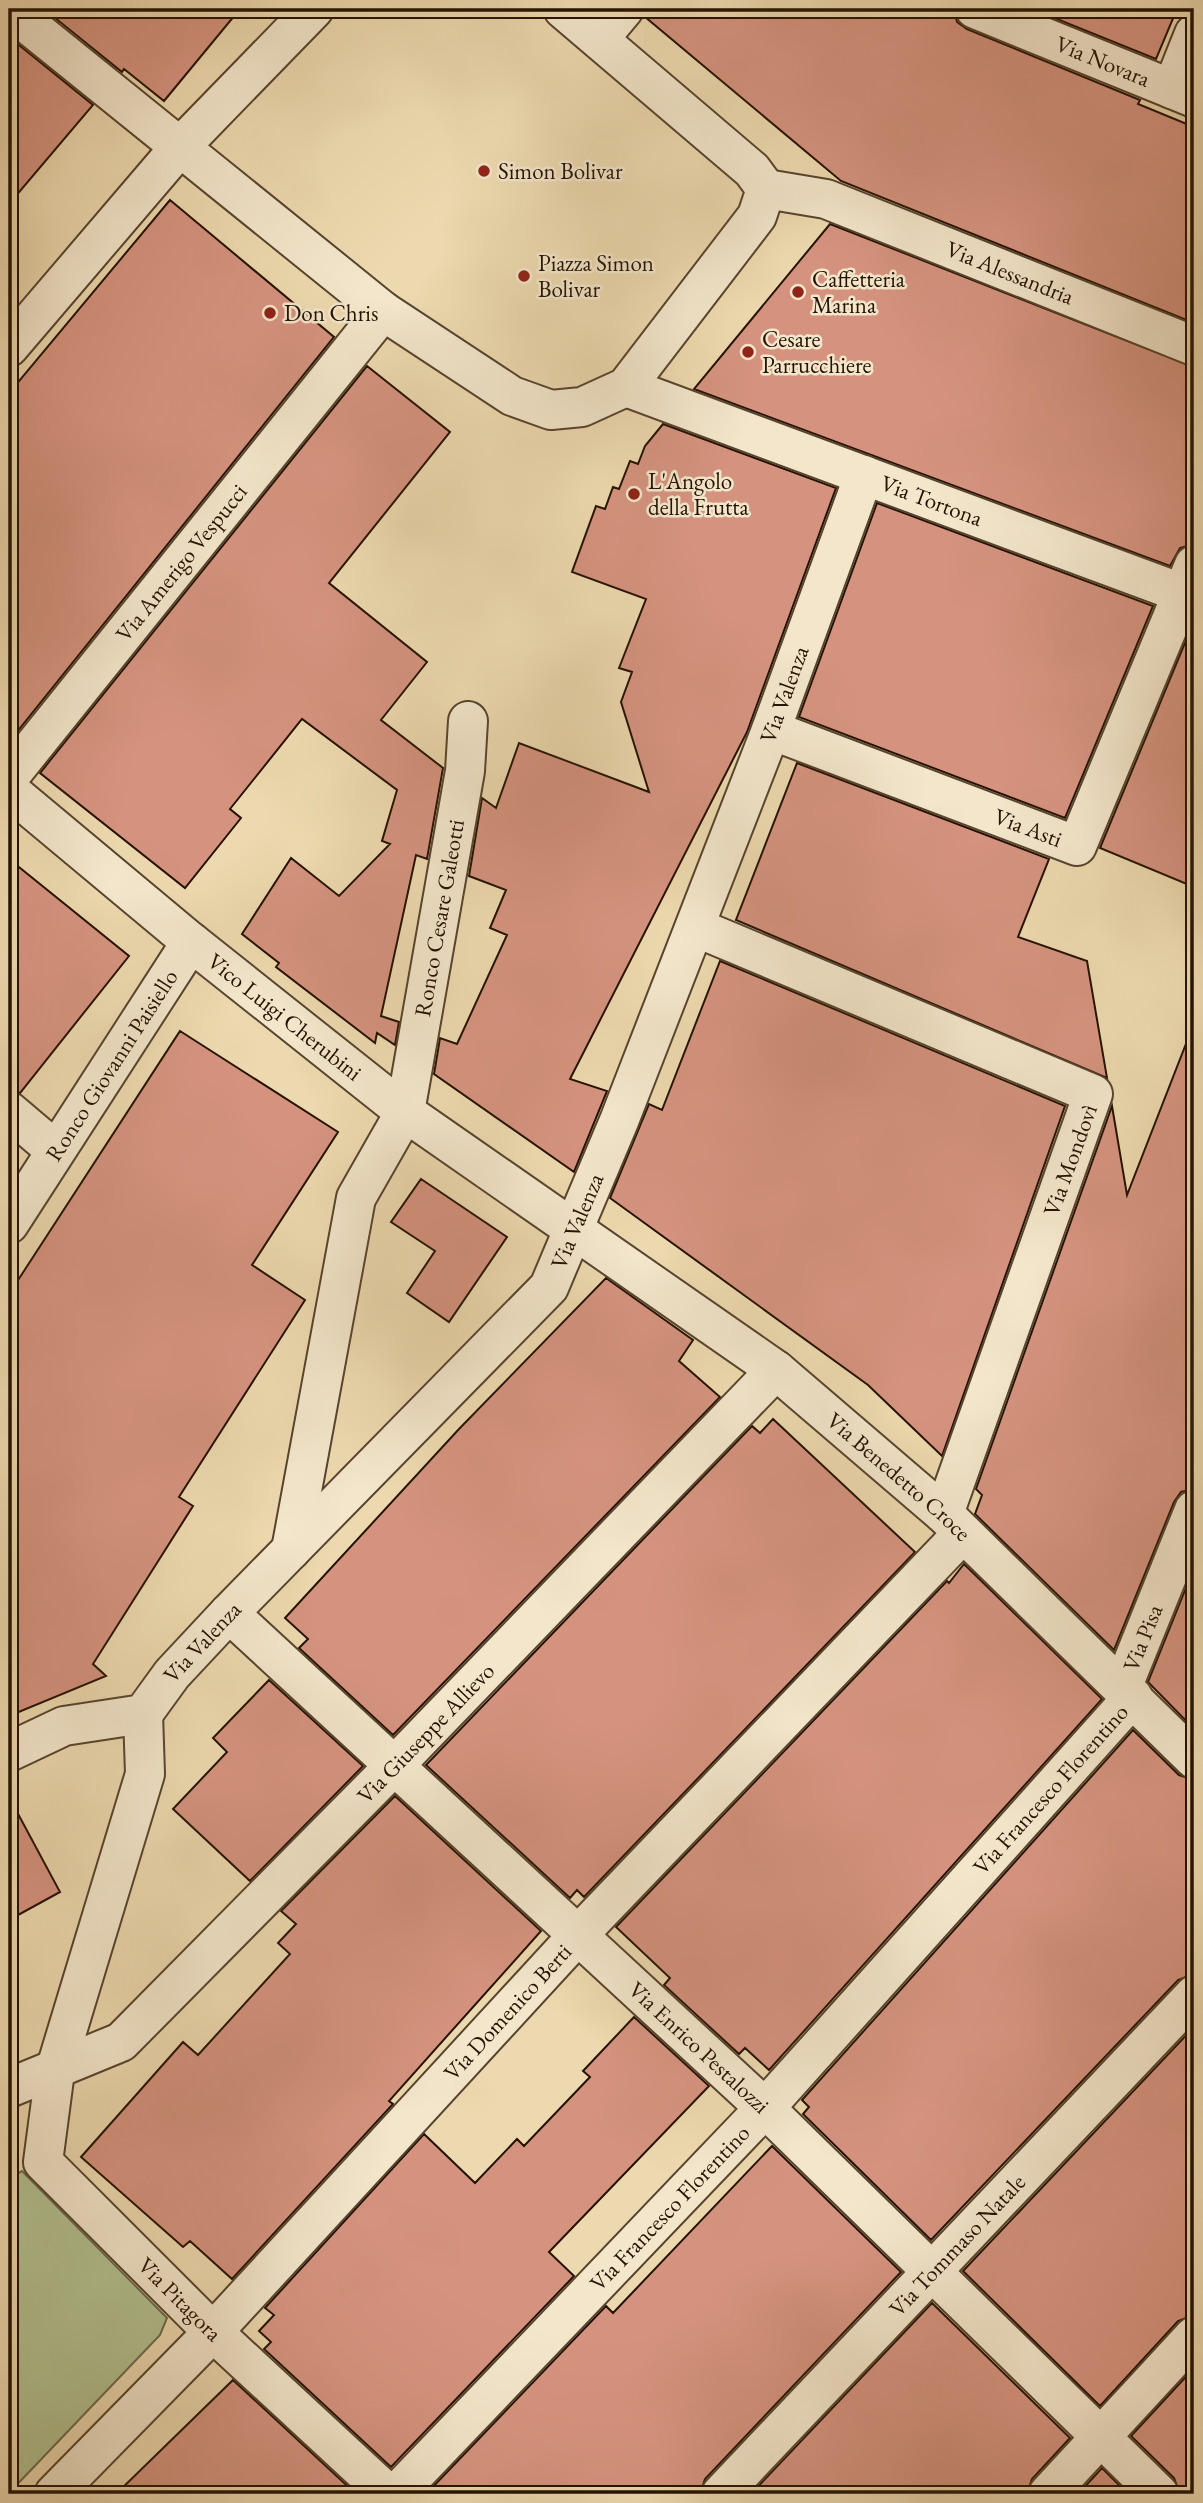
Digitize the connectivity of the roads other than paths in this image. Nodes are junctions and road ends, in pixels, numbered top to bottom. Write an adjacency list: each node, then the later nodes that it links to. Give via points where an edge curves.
1 (9, 9): 9 (street)
2 (314, 9): 9 (street)
3 (563, 9): 7 (street)
4 (624, 9): 7 (street)
5 (975, 9): 8 (street, Via Novara)
6 (1194, 34): 8 (street)
7 (599, 39): 10 (street, via 752,170)
8 (1183, 93)
9 (179, 148): 11 (street); 13 (street)
10 (766, 189): 12 (street, Via Alessandria, via 826,199); 14 (street, via 757,216)
11 (383, 311): 14 (street, via 512,396 551,410 582,407); 19 (street, Via Amerigo Vespucci)
12 (1194, 346)
13 (9, 347)
14 (626, 387): 15 (street, Via Tortona)
15 (864, 475): 16 (street, Via Tortona); 18 (street, Via Valenza)
16 (1189, 580): 18 (street, Via Asti, via 1077,846)
17 (468, 721): 24 (street, Ronco Cesare Galeotti, via 465,771)
18 (771, 730): 21 (street, Via Valenza)
19 (9, 777)
20 (9, 790): 22 (street, Vico Luigi Cherubini)
21 (695, 927): 27 (street, Via Valenza); 30 (street, Via Mondovì, via 1093,1094)
22 (191, 942): 24 (street, Vico Luigi Cherubini); 25 (street, Ronco Giovanni Paisiello)
23 (9, 1111): 25 (street)
24 (405, 1112): 27 (street, Vico Luigi Cherubini); 31 (street, Ronco Cesare Galeotti, via 356,1198)
25 (55, 1150): 26 (street, Ronco Giovanni Paisiello)
26 (9, 1224)
27 (574, 1228): 28 (street, Via Benedetto Croce); 31 (street, Via Valenza, via 549,1287)
28 (776, 1370): 30 (street, Via Benedetto Croce); 37 (street, Via Giuseppe Allievo)
29 (1194, 1510): 33 (street, Via Pisa)
30 (953, 1524): 33 (street, Via Benedetto Croce); 38 (street, Via Domenico Berti)
31 (291, 1550): 32 (street, Via Valenza)
32 (229, 1613): 34 (street, Via Valenza, via 172,1674); 37 (street, Via Enrico Pestalozzi)
33 (1128, 1692): 36 (street, Via Benedetto Croce); 42 (street, Via Francesco Florentino)
34 (143, 1714): 35 (street, via 64,1726); 40 (street, via 145,1774)
35 (9, 1752)
36 (1194, 1759)
37 (394, 1766): 38 (street, Via Enrico Pestalozzi); 40 (street, Via Giuseppe Allievo, via 121,2042)
38 (579, 1934): 42 (street, Via Enrico Pestalozzi); 44 (street, Via Domenico Berti)
39 (1194, 1995): 43 (street, Via Tommaso Natale)
40 (55, 2071): 41 (street, Via Giuseppe Allievo); 44 (street, Via Pitagora, via 43,2162)
41 (9, 2088)
42 (765, 2108): 43 (street, Via Enrico Pestalozzi); 49 (street, Via Francesco Florentino)
43 (933, 2272): 46 (street, Via Enrico Pestalozzi); 50 (street, Via Tommaso Natale)
44 (213, 2332): 47 (street, Via Domenico Berti); 48 (street, Via Pitagora)
45 (1194, 2336): 46 (street)
46 (1099, 2437): 51 (street); 52 (street, Via Enrico Pestalozzi)
47 (54, 2494)
48 (388, 2494)
49 (396, 2494)
50 (721, 2494)
51 (1048, 2494)
52 (1159, 2494)

